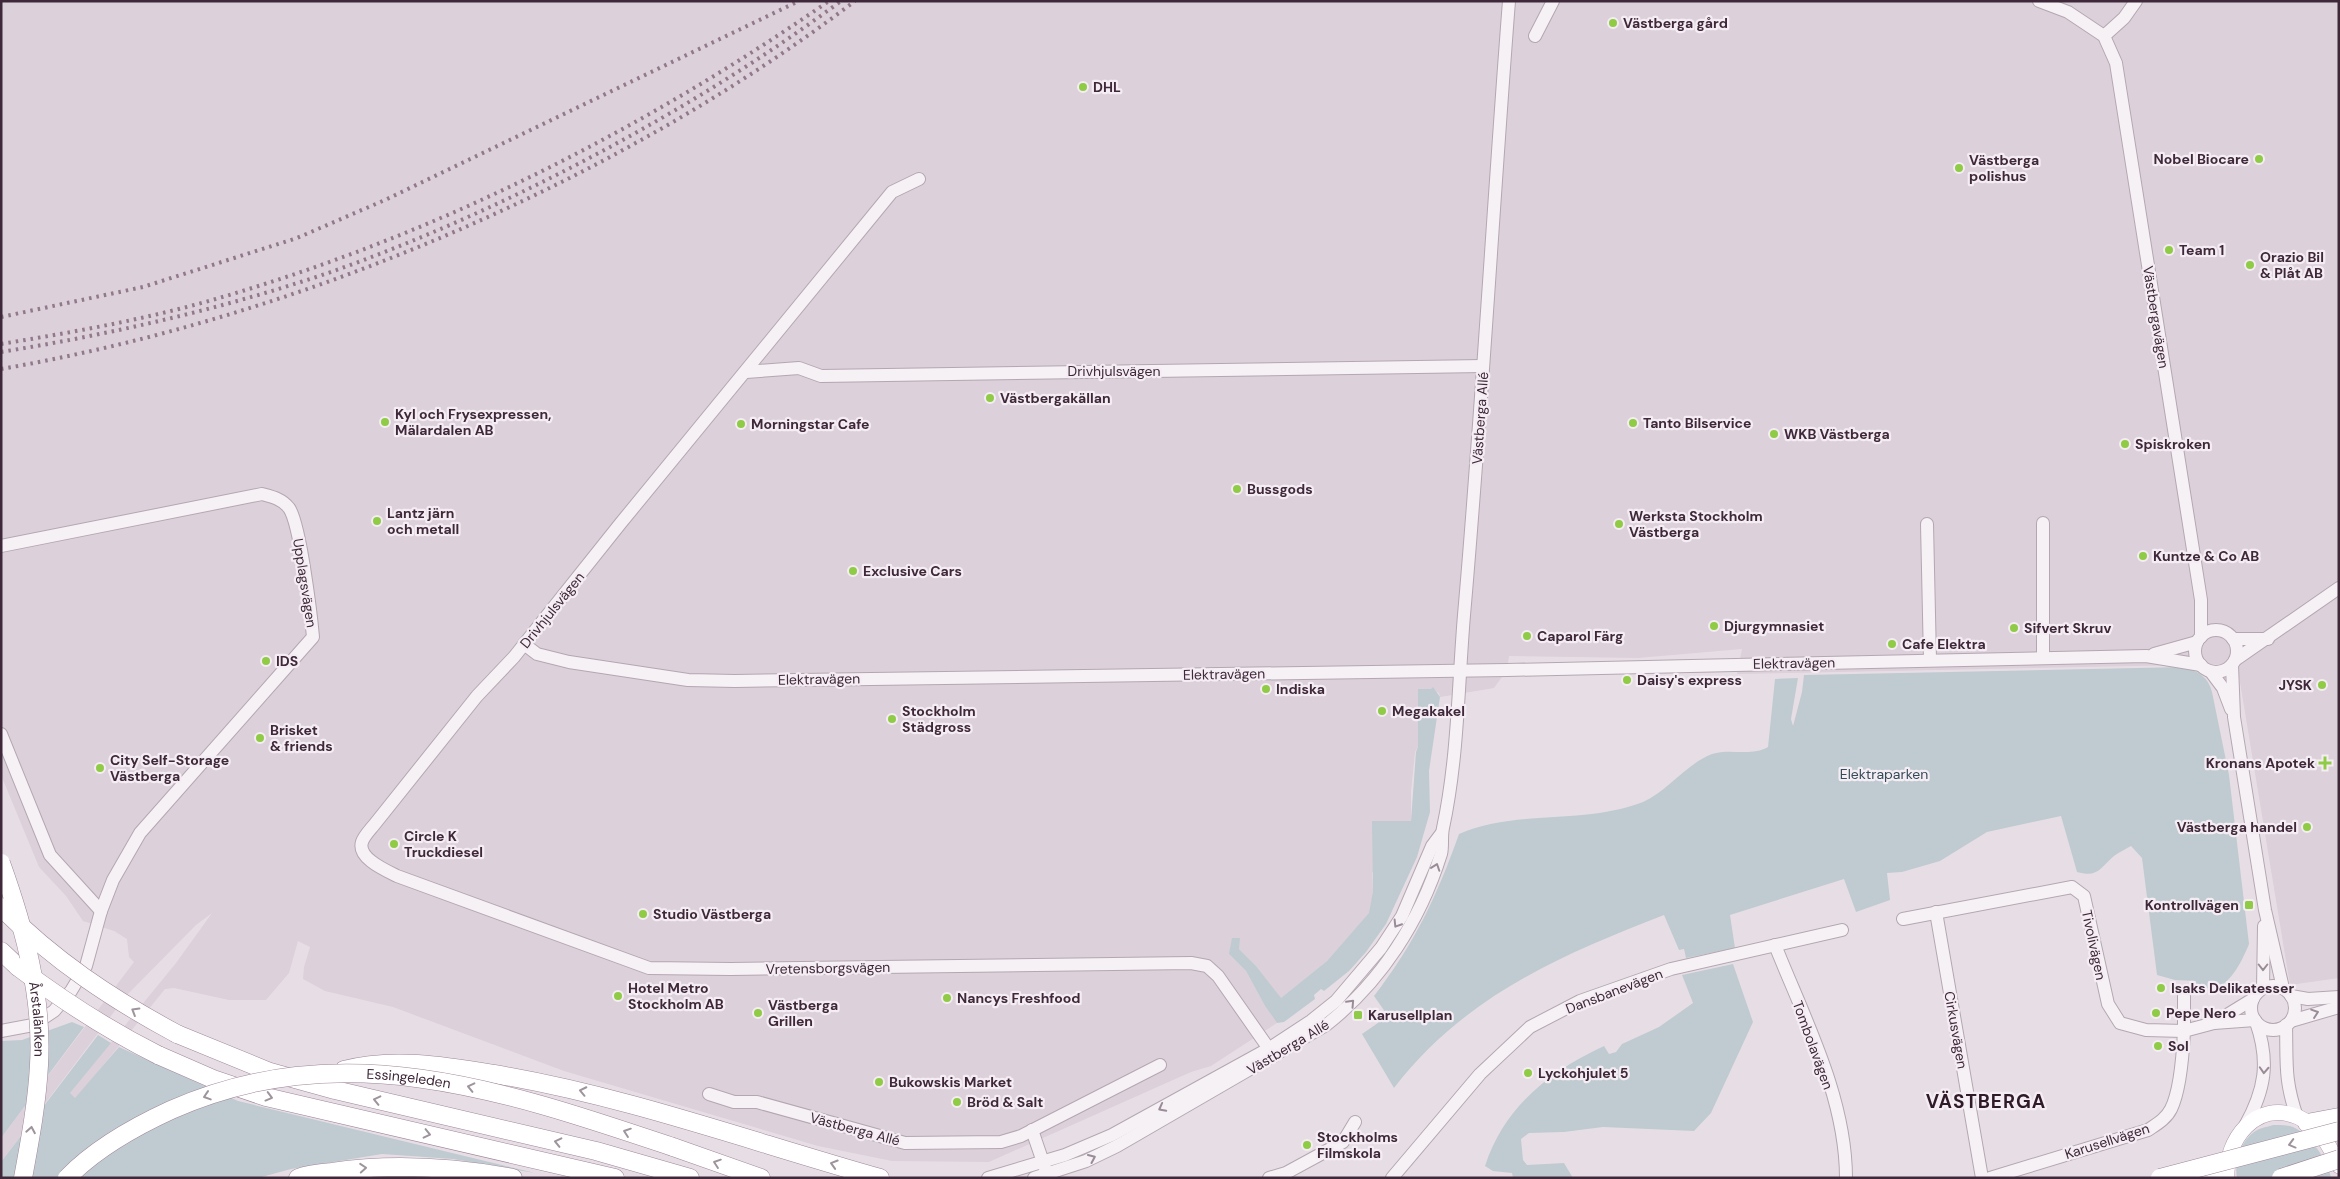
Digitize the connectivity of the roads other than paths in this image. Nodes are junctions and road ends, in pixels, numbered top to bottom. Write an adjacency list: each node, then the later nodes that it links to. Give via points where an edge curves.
1 (1509, 1): 8 (street, Västberga Allé)
2 (1553, 1): 5 (street)
3 (2040, 1): 6 (street, via 2068,12)
4 (2136, 1): 6 (street, via 2124,18)
5 (1536, 36)
6 (2104, 36): 14 (street, Västbergavägen, via 2116,63 2122,89)
7 (919, 179): 9 (street, Drivhjulsvägen, via 892,192)
8 (1483, 366): 9 (street, Drivhjulsvägen, via 821,376 799,368); 25 (street, Västberga Allé)
9 (746, 372): 19 (street, Drivhjulsvägen)
10 (2044, 523): 21 (street)
11 (1927, 524): 22 (street)
12 (1, 546): 32 (street, Upplagsvägen, via 262,494 280,499 290,509 314,638 140,833 113,880)
13 (2339, 588): 18 (street)
14 (2201, 600): 15 (street, Västbergavägen); 16 (street, Västbergavägen)
15 (2218, 630): 16 (street); 17 (street)
16 (2199, 639): 20 (street, Elektravägen); 24 (street, via 2195,654)
17 (2233, 639): 18 (street); 23 (street, via 2237,649)
18 (2269, 639): 23 (street)
19 (524, 644): 25 (street, Elektravägen, via 537,654 569,662 688,680); 28 (street, Drivhjulsvägen, via 477,696 378,819 362,842)
20 (2146, 656): 21 (street, Elektravägen); 24 (street, Elektravägen)
21 (2043, 657): 22 (street, Elektravägen)
22 (1930, 660): 25 (street, Elektravägen)
23 (2234, 663): 24 (street, via 2223,671); 26 (street)
24 (2206, 669): 26 (street, via 2223,688)
25 (1460, 671): 49 (street, Västberga Allé, via 1456,752 1441,834 1432,846 1402,916 1358,978 1336,1001)
26 (2234, 717): 31 (street)
27 (1, 734): 32 (street, via 50,855)
28 (362, 850): 49 (street, Vretensborgsvägen, via 367,858 396,876 650,968 1191,963 1207,966 1218,976)
29 (1, 864): 63 (highway, Årstalänken, one-way to 29, bridge, via 34,1114 39,1063 35,989 20,914)
30 (1, 907): 68 (highway, one-way to 30, bridge, via 596,1151 270,1072 178,1034 138,1013 63,964)
31 (2265, 910): 38 (street, one-way to 38); 39 (street)
32 (101, 911): 47 (street, Upplagsvägen, via 86,966 71,991 54,1011 33,1025)
33 (1936, 912): 34 (street, Tivolivägen); 48 (street, Tivolivägen, via 2072,887 2084,896 2108,1004 2120,1023 2146,1030); 75 (street, Cirkusvägen)
34 (1903, 919)
35 (1842, 930): 36 (street, Dansbanevägen)
36 (1775, 945): 73 (street, Dansbanevägen, via 1671,969 1580,1001 1530,1027 1480,1074); 74 (street, Tombolavägen, via 1828,1078 1841,1131)
37 (1, 951): 67 (highway, one-way to 67, bridge, via 61,999 119,1036 213,1079 266,1097)
38 (2263, 988): 39 (street, via 2268,986); 42 (street)
39 (2287, 992): 41 (street, via 2308,999); 46 (street, via 2295,1007)
40 (2184, 996): 48 (street, Karusellvägen)
41 (2339, 997)
42 (2253, 999): 44 (street, via 2251,1010); 45 (street)
43 (2339, 1006): 46 (street, one-way to 43)
44 (2256, 1021): 45 (street); 46 (street, via 2263,1028 2272,1030); 56 (street, one-way to 56, via 2264,1044 2263,1083)
45 (2214, 1023): 48 (street)
46 (2289, 1023): 54 (street, via 2285,1066 2288,1090)
47 (1, 1031)
48 (2184, 1031): 76 (street, Karusellvägen, via 2171,1108 2163,1120 2148,1130)
49 (1272, 1052): 61 (street, Västberga Allé)
50 (1160, 1066): 57 (street, Västberga Allé)
51 (334, 1072): 64 (highway, Essingeleden, one-way to 64, bridge, via 264,1081 192,1101 145,1122); 69 (highway, Essingeleden, one-way to 51, bridge, via 504,1094 449,1082); 70 (highway, one-way to 51, via 681,1117 539,1081 450,1067 379,1064)
52 (709, 1094): 57 (street, Västberga Allé, via 734,1102 757,1102 905,1143 1001,1142)
53 (2339, 1117): 54 (highway)
54 (2302, 1120): 56 (main road, via 2285,1114 2270,1114); 60 (main road, via 2331,1148)
55 (1355, 1122): 72 (street, via 1343,1142 1286,1173)
56 (2245, 1126): 62 (main road, via 2230,1148)
57 (1032, 1130): 61 (street)
58 (2339, 1131): 77 (highway, one-way to 77, bridge)
59 (2339, 1159): 79 (highway, bridge)
60 (2339, 1166)
61 (1043, 1173): 71 (street, Västberga Allé)
62 (2227, 1173): 78 (main road)
63 (22, 1178)
64 (66, 1178)
65 (298, 1178): 66 (highway, one-way to 66, via 393,1166 445,1168)
66 (513, 1178)
67 (615, 1178)
68 (690, 1178)
69 (761, 1178)
70 (880, 1178)
71 (988, 1178)
72 (1269, 1178)
73 (1392, 1178)
74 (1846, 1178)
75 (1982, 1178)
76 (1990, 1178)
77 (2160, 1178)
78 (2204, 1178)
79 (2281, 1178)

